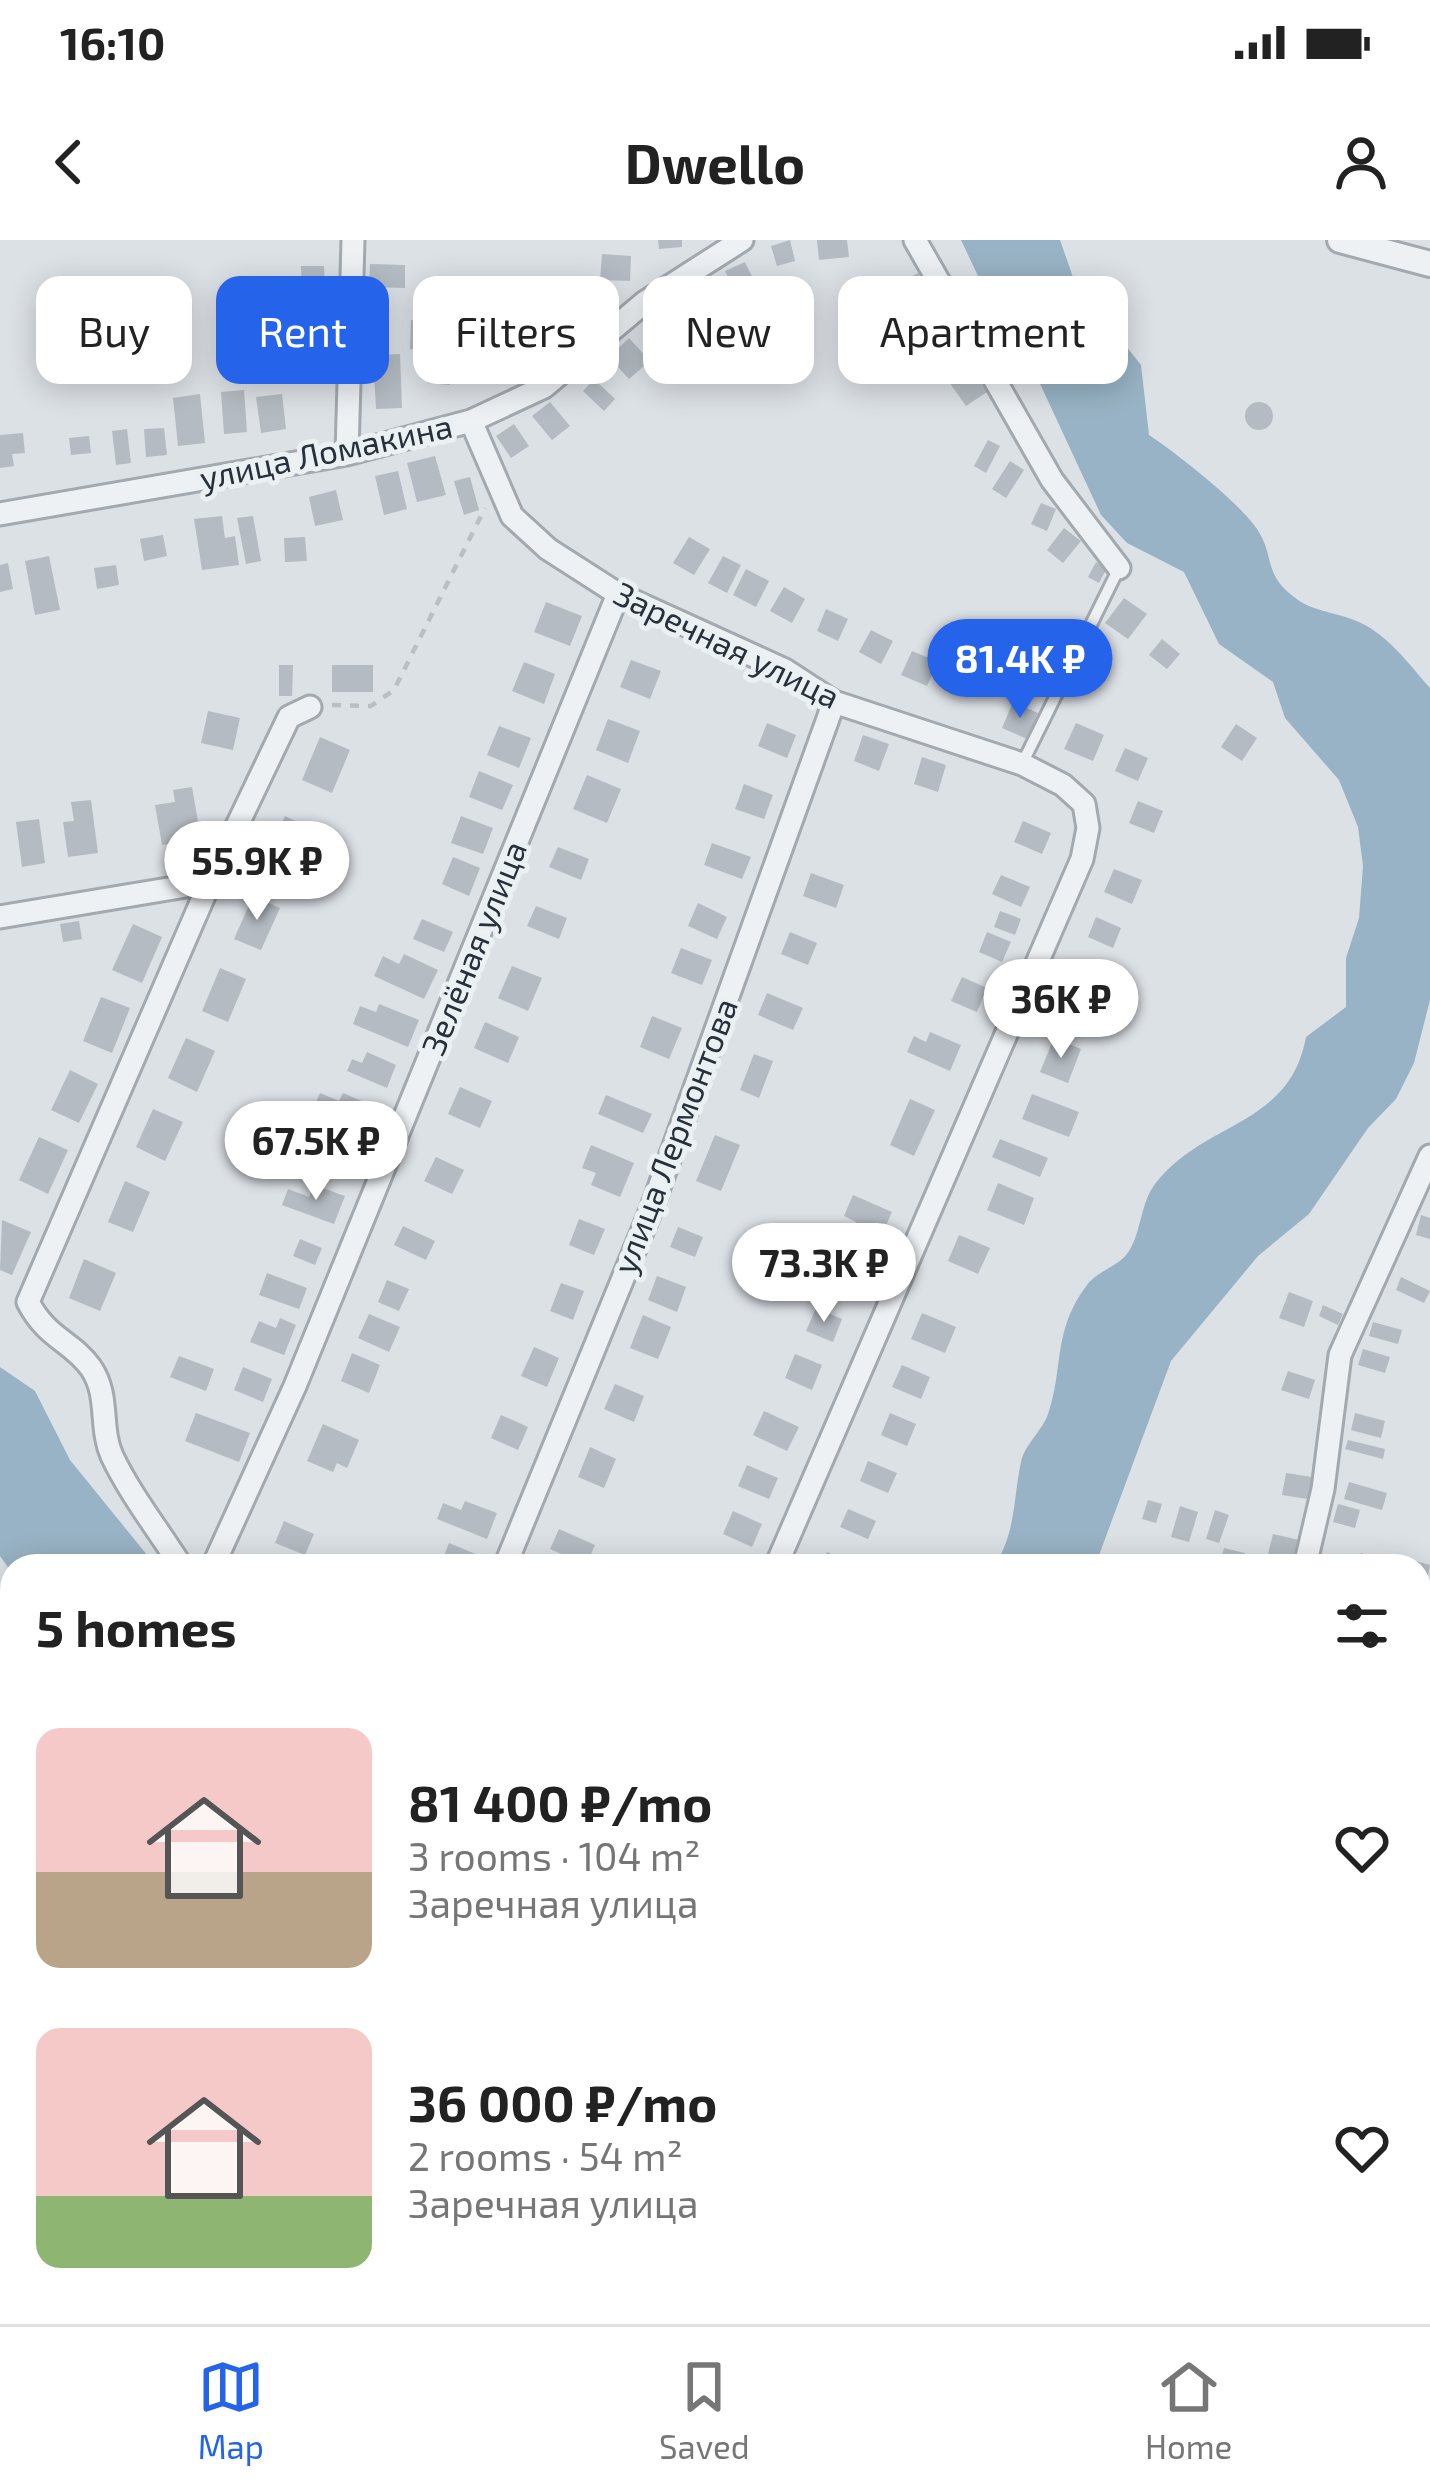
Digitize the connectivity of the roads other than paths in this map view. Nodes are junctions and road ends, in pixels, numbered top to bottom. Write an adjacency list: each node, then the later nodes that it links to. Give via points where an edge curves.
1 (353, 240): 7 (street)
2 (742, 240): 6 (street, улица Ломакина, via 645,302 544,387)
3 (915, 240): 9 (street, via 1041,462)
4 (1340, 240): 5 (street)
5 (1430, 265)
6 (471, 422): 7 (street, улица Ломакина); 10 (street, Заречная улица, via 512,516)
7 (347, 454): 8 (street, улица Ломакина)
8 (0, 514)
9 (1119, 568): 13 (lane)
10 (618, 594): 11 (street, Заречная улица, via 785,670); 18 (street, Зелёная улица, via 296,1387)
11 (834, 702): 13 (street, Заречная улица); 19 (street, улица Лермонтова, via 651,1210)
12 (310, 706): 14 (street, via 289,717)
13 (1022, 764): 20 (street, Заречная улица, via 1084,804 1082,859)
14 (210, 882): 15 (street); 17 (street, via 28,1302 42,1329 88,1364 104,1395 114,1460)
15 (0, 917)
16 (1430, 1156): 21 (street, via 1340,1355)
17 (174, 1554)
18 (219, 1554)
19 (510, 1554)
20 (781, 1554)
21 (1308, 1554)

